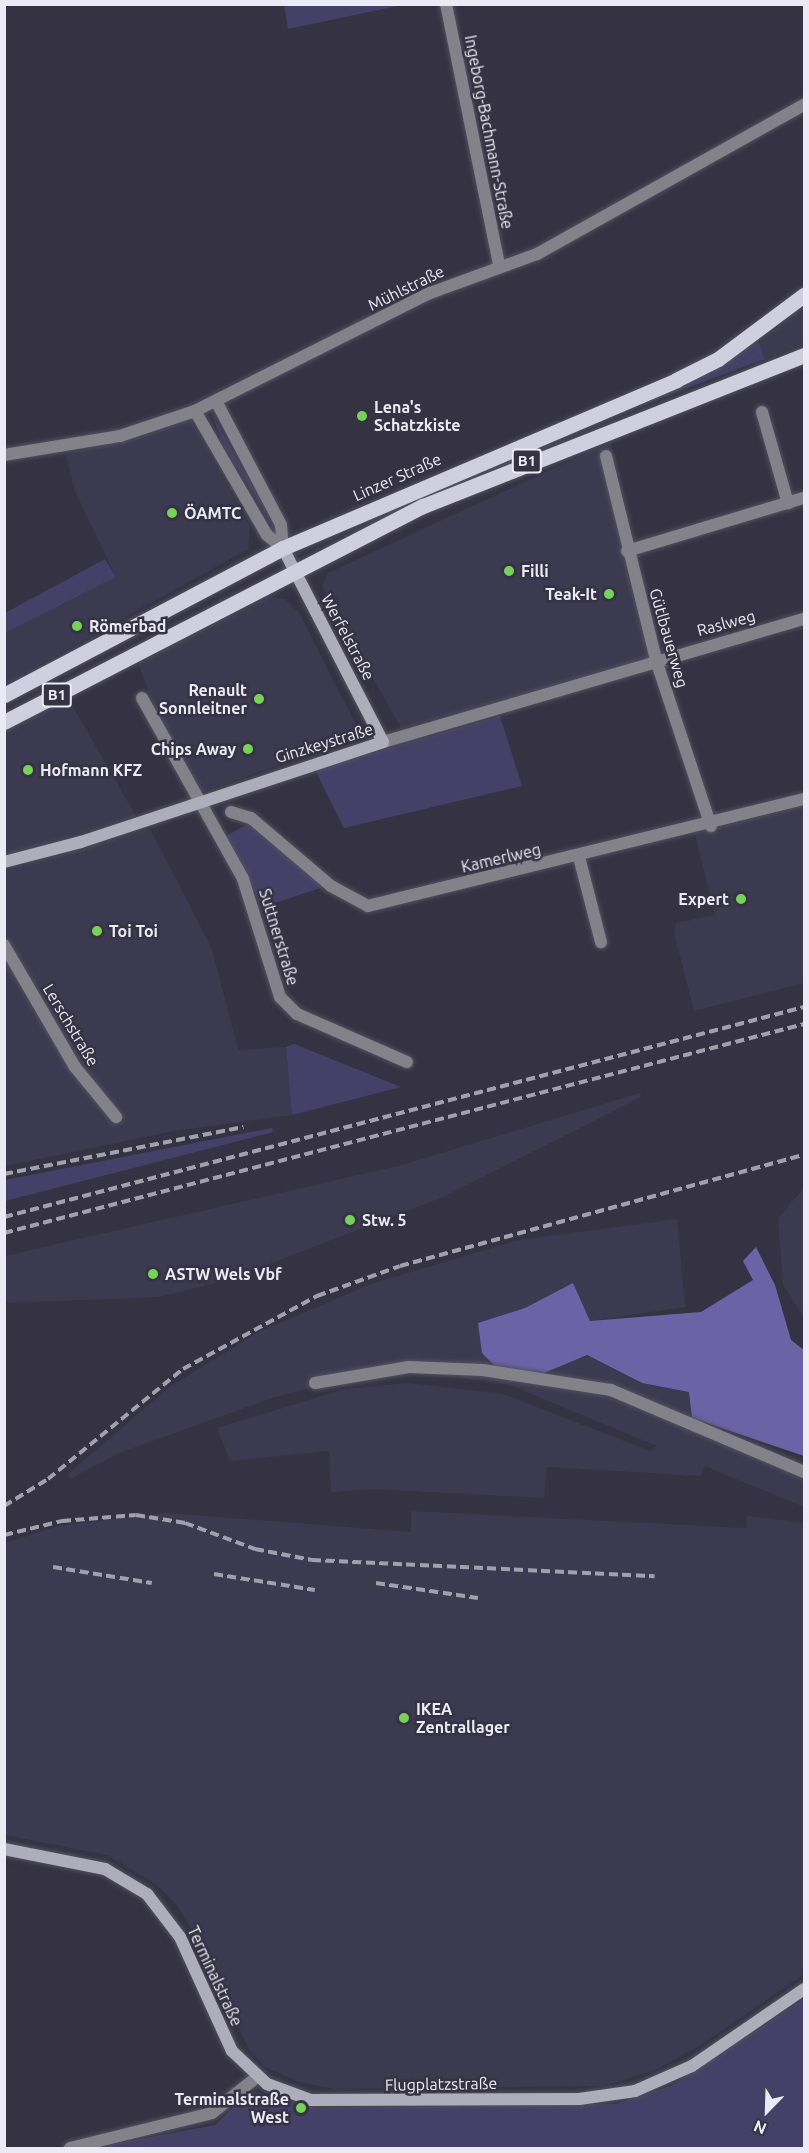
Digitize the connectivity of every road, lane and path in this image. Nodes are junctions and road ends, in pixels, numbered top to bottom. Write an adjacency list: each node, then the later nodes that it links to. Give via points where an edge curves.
1 (446, 4): 3 (street, Ingeborg-Bachmann-Straße)
2 (804, 105): 3 (street, Mühlstraße, via 537,254)
3 (499, 265): 6 (street, Mühlstraße, via 430,293)
4 (804, 295): 13 (main road, Linzer Straße / B1, via 718,359 676,380)
5 (804, 355): 15 (main road, B1, via 515,465)
6 (216, 401): 7 (street, Mühlstraße); 13 (street, Werfelstraße, via 281,525)
7 (195, 411): 9 (street, Mühlstraße, via 120,436); 13 (street, Werfelstraße, via 267,535)
8 (762, 412): 12 (street)
9 (4, 455)
10 (606, 456): 14 (street, Gütlbauerweg)
11 (804, 498): 12 (street)
12 (788, 503): 14 (street)
13 (283, 548): 15 (street, Werfelstraße); 18 (main road, Linzer Straße / B1)
14 (627, 551): 17 (street, Gütlbauerweg)
15 (293, 568): 20 (main road, B1); 21 (street, Werfelstraße)
16 (804, 619): 17 (street, Raslweg)
17 (656, 660): 21 (street, Ginzkeystraße); 25 (street, Gütlbauerweg)
18 (4, 695)
19 (142, 698): 23 (street, Suttnerstraße)
20 (4, 722)
21 (382, 742): 23 (street, Ginzkeystraße)
22 (804, 799): 25 (street, Kamerlweg)
23 (199, 801): 27 (street, Ginzkeystraße, via 81,843); 30 (street, Suttnerstraße, via 254,904 280,997 297,1014)
24 (231, 812): 26 (street, Kamerlweg, via 251,818 331,886 368,906)
25 (711, 825): 26 (street, Kamerlweg)
26 (579, 857): 28 (street)
27 (4, 862)
28 (601, 942)
29 (4, 945): 31 (street, Lerschstraße, via 75,1067)
30 (407, 1062)
31 (116, 1117)
32 (315, 1383): 33 (street, via 409,1367 483,1370 611,1390)
33 (804, 1472)
34 (4, 1849): 36 (street, Terminalstraße, via 105,1869 147,1894 180,1937 232,2051)
35 (804, 1989): 36 (street, Flugplatzstraße, via 692,2066 663,2081 607,2097 323,2102 283,2092)
36 (257, 2077): 37 (street, via 212,2113)
37 (70, 2148)

